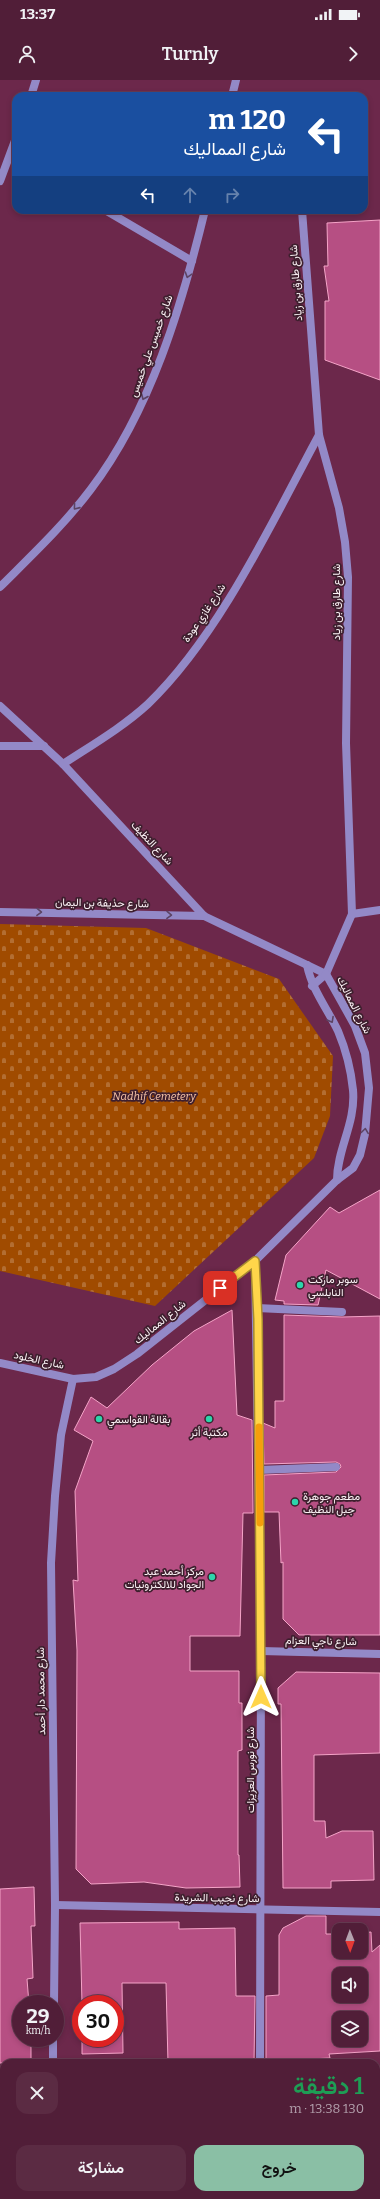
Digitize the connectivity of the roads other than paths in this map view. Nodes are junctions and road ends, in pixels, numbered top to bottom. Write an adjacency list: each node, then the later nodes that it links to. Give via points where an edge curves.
1 (36, 80): 3 (street)
2 (236, 80): 4 (street)
3 (32, 92)
4 (233, 92)
5 (12, 158): 6 (street)
6 (0, 181)
7 (112, 214): 10 (street)
8 (204, 214): 10 (street, شارع خميس علي خميس)
9 (302, 214): 11 (street, شارع طارق بن زياد)
10 (192, 261): 12 (street, شارع خميس علي خميس, one-way to 12, via 157,367 139,410 117,450 92,488 63,524)
11 (319, 436): 16 (street, شارع غازي عودة, via 251,560 215,620 181,667 148,704 122,725); 19 (street, شارع طارق بن زياد, via 339,508 346,556 346,743)
12 (0, 587)
13 (0, 706): 15 (street, شارع النظيف)
14 (0, 746): 15 (street)
15 (44, 746): 16 (street, شارع النظيف)
16 (63, 764): 20 (street, شارع النظيف)
17 (380, 910): 19 (street)
18 (0, 912): 20 (street, شارع حذيفة بن اليمان, one-way to 20)
19 (352, 914): 22 (street, شارع طارق بن زياد)
20 (204, 916): 21 (street, شارع النظيف)
21 (307, 965): 22 (street, شارع النظيف); 23 (street)
22 (326, 974): 23 (street, شارع طارق بن زياد); 25 (street, شارع المماليك, one-way to 22, via 360,1155 365,1134 369,1088 365,1053 355,1026)
23 (312, 986): 24 (street, one-way to 24, via 338,1032 351,1072 353,1092 350,1125)
24 (337, 1167): 25 (street); 26 (street)
25 (353, 1168): 26 (street, شارع المماليك)
26 (337, 1180): 27 (street, شارع المماليك)
27 (255, 1261): 28 (street, شارع نورس العزيزات); 31 (street, شارع المماليك, via 132,1358 96,1377)
28 (257, 1308): 29 (street); 33 (street, شارع نورس العزيزات)
29 (342, 1312)
30 (0, 1363): 31 (street, شارع الخلود)
31 (73, 1379): 36 (street, شارع محمد دار أحمد, via 62,1435 50,1563)
32 (336, 1467): 33 (street)
33 (259, 1470): 34 (street, شارع نورس العزيزات)
34 (261, 1651): 35 (street, شارع ناجي العزام); 37 (street, شارع نورس العزيزات)
35 (380, 1654)
36 (55, 1905): 37 (street, شارع نجيب الشريدة); 39 (street, شارع محمد دار أحمد)
37 (260, 1909): 38 (street, شارع نجيب الشريدة); 42 (street, شارع نورس العزيزات)
38 (380, 1912)
39 (54, 1995)
40 (53, 2047): 41 (street)
41 (53, 2059)
42 (260, 2059)

